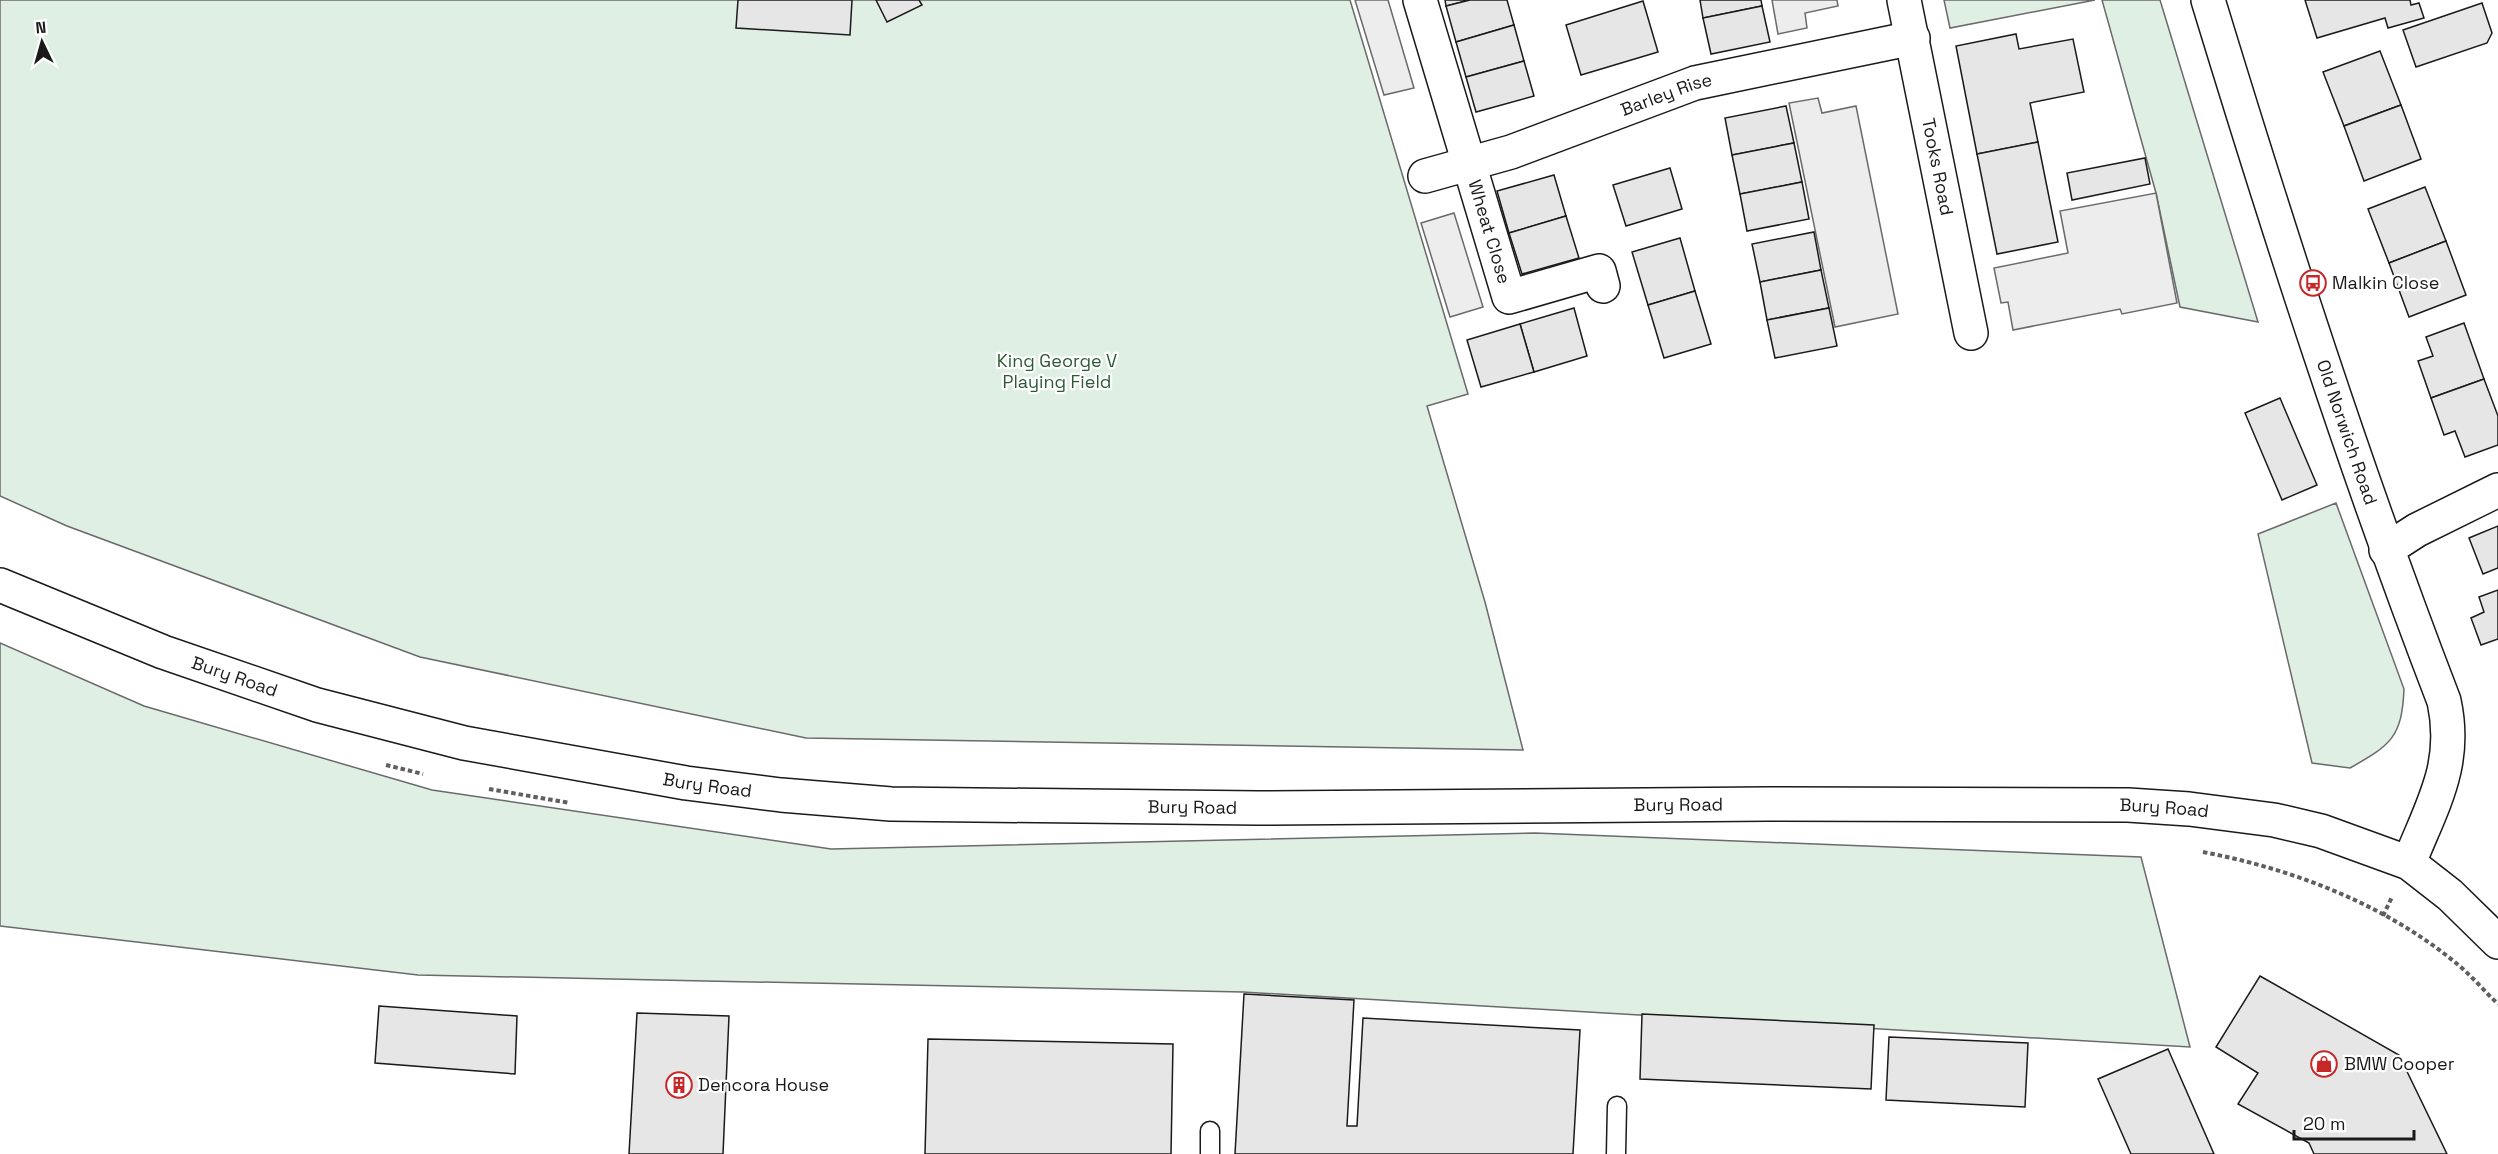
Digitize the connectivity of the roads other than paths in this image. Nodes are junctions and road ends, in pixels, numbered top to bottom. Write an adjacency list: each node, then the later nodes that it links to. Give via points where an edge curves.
1 (1420, 0): 5 (main road)
2 (1904, 0): 4 (main road, Tooks Road)
3 (2208, 0): 10 (main road, Old Norwich Road)
4 (1913, 38): 5 (main road, Barley Rise, via 1695,83); 8 (main road, Tooks Road)
5 (1469, 164): 6 (main road, Barley Rise); 7 (main road, Wheat Close, via 1509,297 1599,271)
6 (1425, 176)
7 (1603, 286)
8 (1971, 333)
9 (2498, 490): 10 (main road)
10 (2386, 550): 12 (main road, Old Norwich Road, via 2450,726 2446,772)
11 (0, 585): 12 (main road, Bury Road, via 163,652 316,705 486,747 629,775 782,795 891,804 1258,808 2128,806 2274,820 2331,834)
12 (2409, 863): 13 (main road, Bury Road, via 2450,895)
13 (2498, 942)
14 (1617, 1106): 17 (lane)
15 (1210, 1131): 16 (lane)
16 (1210, 1154)
17 (1616, 1154)

